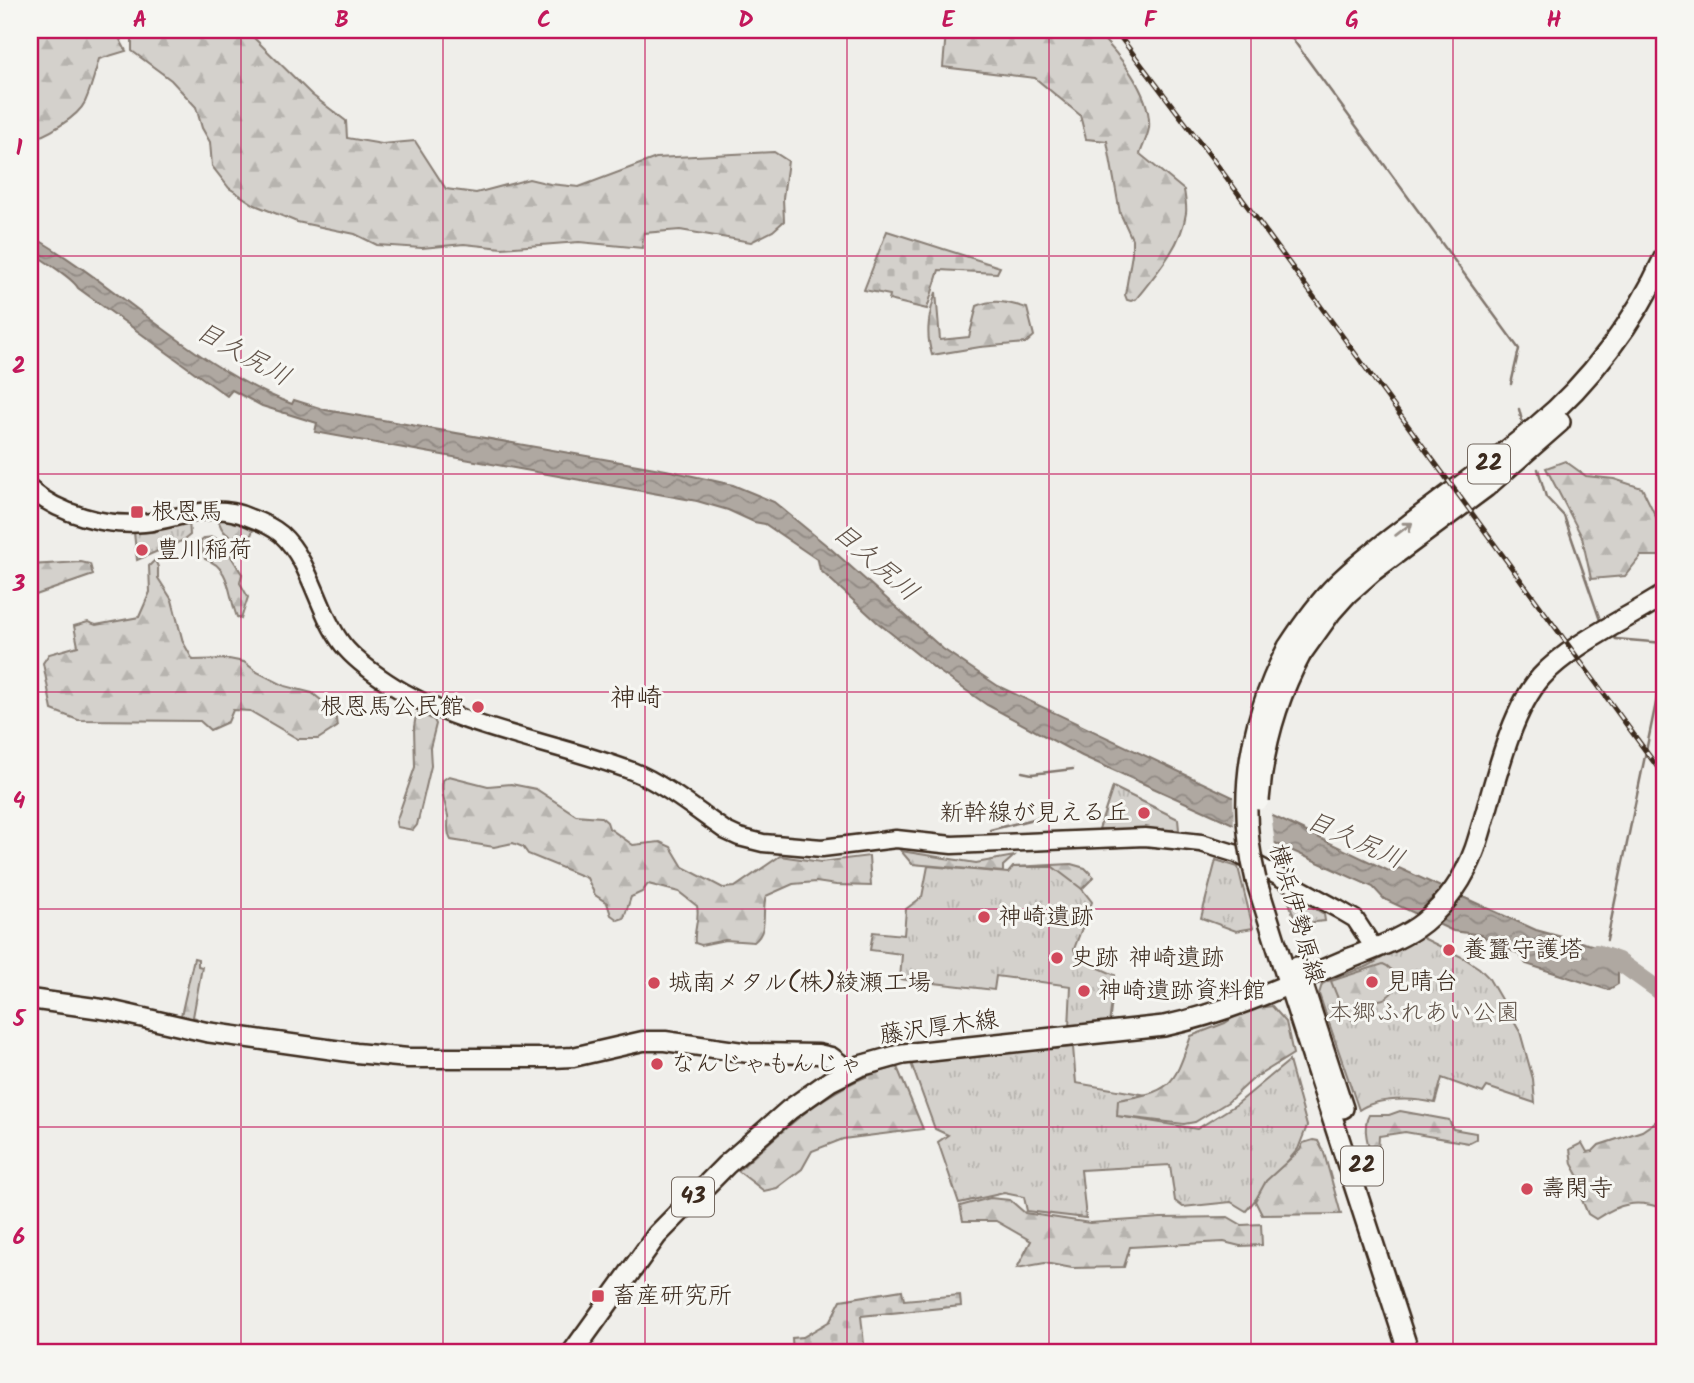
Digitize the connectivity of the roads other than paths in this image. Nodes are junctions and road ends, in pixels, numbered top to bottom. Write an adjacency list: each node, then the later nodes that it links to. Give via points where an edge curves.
1 (1664, 258): 5 (main road, 横浜伊勢原線 / 22, one-way to 1, via 1304,623 1338,583 1539,425 1576,388 1646,297)
2 (1664, 285): 5 (main road, 横浜伊勢原線 / 22, via 1621,354 1546,436 1373,571)
3 (30, 489): 6 (street, via 61,510 96,519 144,523 229,510 259,522 280,534 295,552 343,644 386,681 443,711 642,775 739,837 822,848 896,839 952,845 1145,837 1201,844 1237,854 1346,914 1362,927)
4 (1664, 595): 6 (main road, 横浜伊勢原線, via 1555,664 1539,679 1505,749 1474,851 1455,889 1422,924)
5 (1295, 650): 7 (main road, 横浜伊勢原線 / 22, bridge, via 1277,706 1258,803 1263,883)
6 (1374, 948): 7 (main road, 横浜伊勢原線)
7 (1295, 982): 9 (main road, 藤沢厚木線 / 43, via 1197,1019 1164,1026 903,1054); 11 (main road, 横浜伊勢原線 / 22); 12 (main road, 横浜伊勢原線 / 22)
8 (30, 999): 9 (main road, via 295,1046 408,1058 573,1057 643,1041 665,1041 749,1053 818,1054 831,1057)
9 (845, 1072): 10 (main road, 藤沢厚木線 / 43, via 789,1110 690,1199 657,1235)
10 (572, 1353)
11 (1409, 1353)
12 (1420, 1353)

